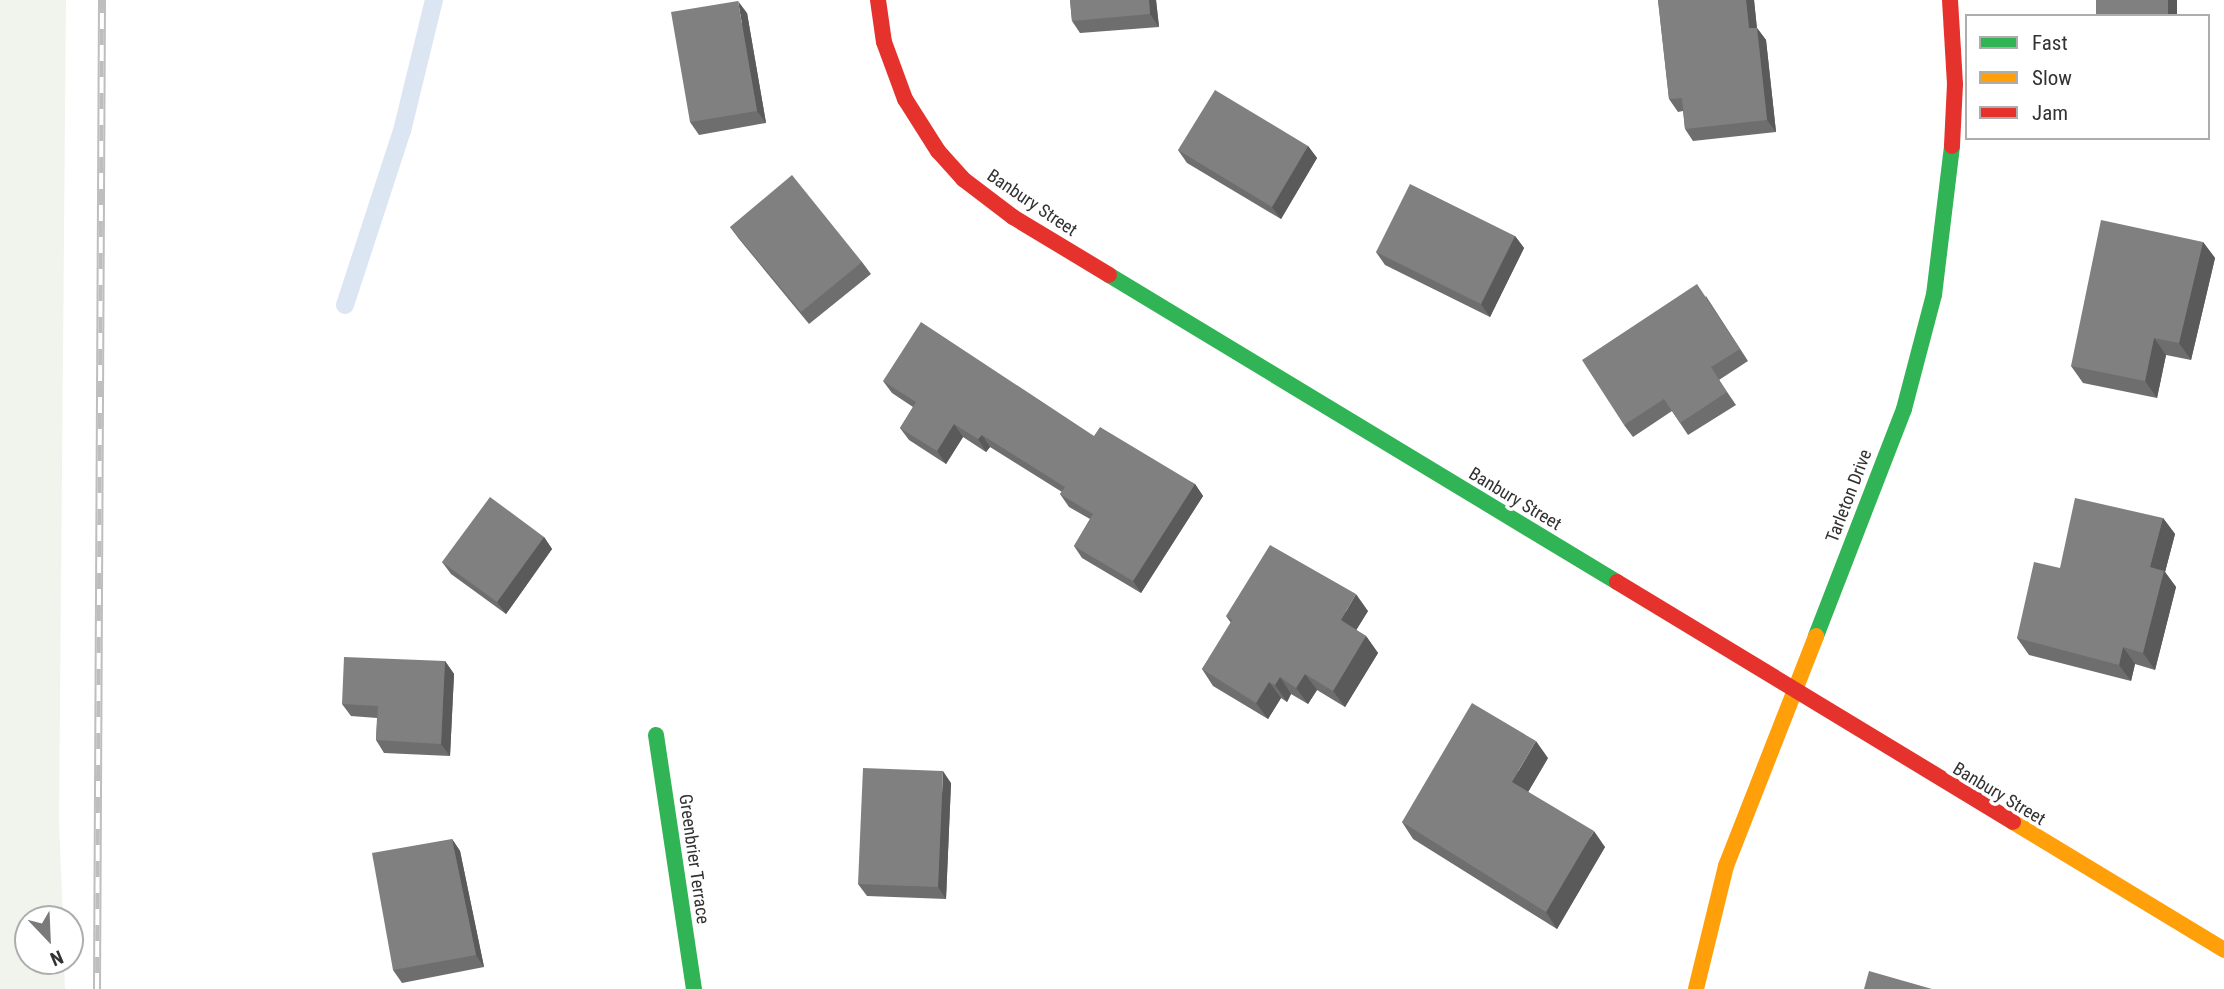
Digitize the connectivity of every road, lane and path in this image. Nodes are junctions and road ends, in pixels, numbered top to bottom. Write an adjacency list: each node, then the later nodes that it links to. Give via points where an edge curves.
1 (878, 0): 3 (street, Banbury Street, via 884,42 905,99 938,151 963,179 993,202)
2 (1950, 0): 3 (street, Tarleton Drive, via 1955,84 1951,179 1934,295 1904,409)
3 (1794, 692): 5 (street, Banbury Street); 7 (street, Tarleton Drive, via 1726,866)
4 (656, 735): 6 (street, Greenbrier Terrace)
5 (2224, 950)
6 (694, 989)
7 (1696, 989)

